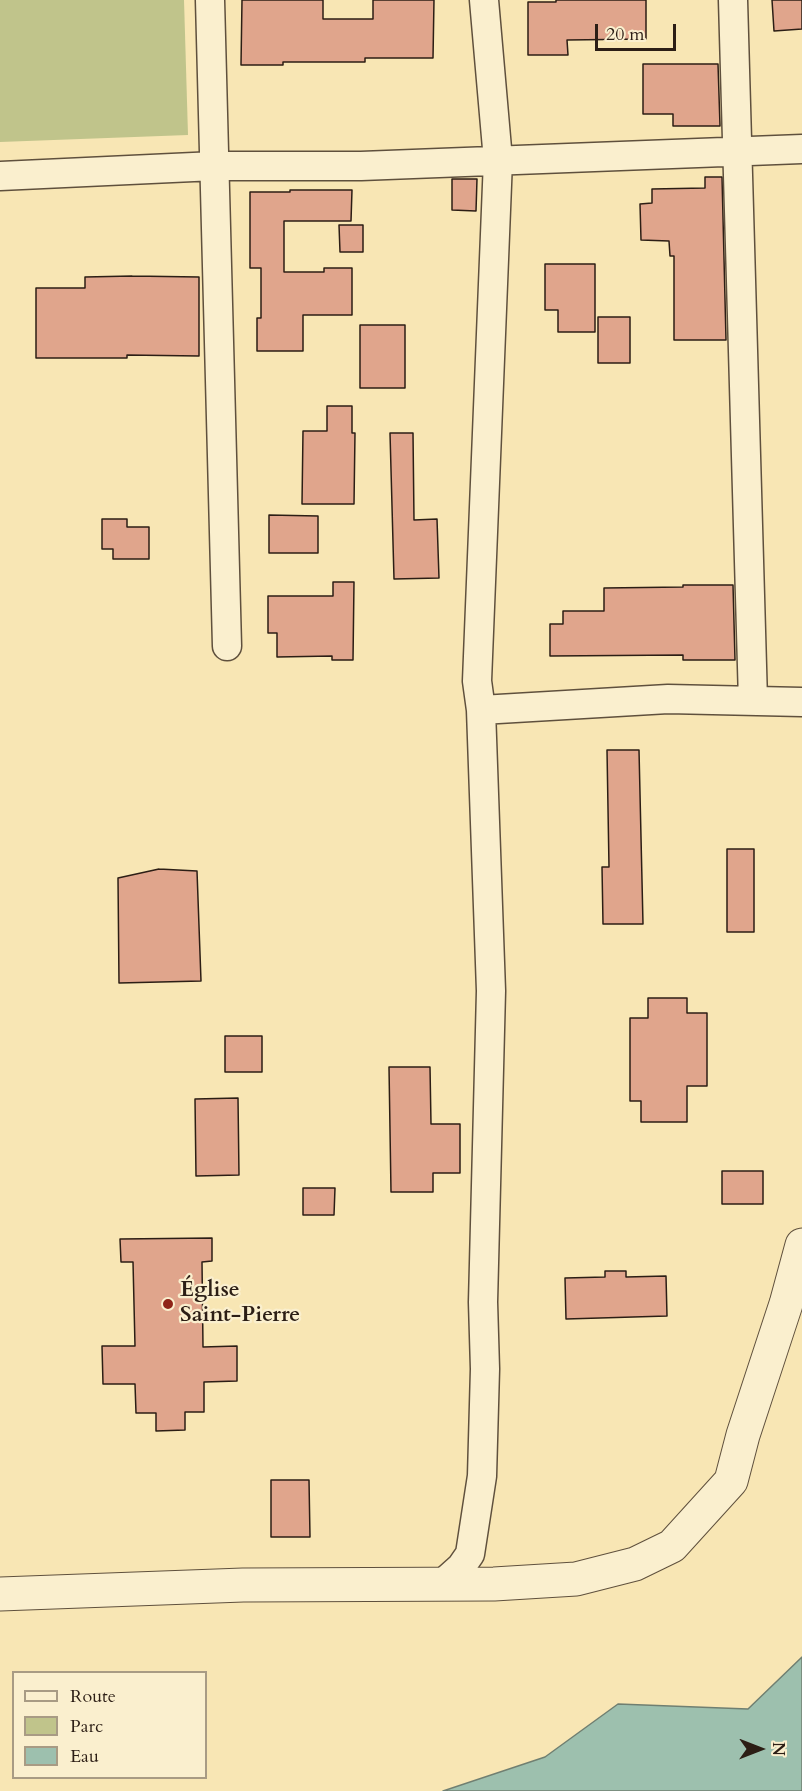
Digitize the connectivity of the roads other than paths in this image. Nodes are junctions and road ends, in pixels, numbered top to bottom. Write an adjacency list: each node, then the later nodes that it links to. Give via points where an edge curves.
1 (210, 0): 7 (street)
2 (484, 0): 6 (street)
3 (734, 0): 5 (street)
4 (802, 149): 5 (street)
5 (739, 151): 6 (street); 10 (street)
6 (498, 160): 7 (street, via 360,166); 12 (street, via 477,681)
7 (215, 166): 8 (street); 9 (street)
8 (0, 176)
9 (227, 646)
10 (753, 701): 11 (street); 12 (street, via 668,699)
11 (802, 702)
12 (481, 710): 14 (street, via 491,991 482,1476 470,1554)
13 (802, 1245): 14 (street, via 731,1481 672,1546 635,1564 576,1579)
14 (442, 1584): 15 (street, via 243,1585)
15 (0, 1594)

